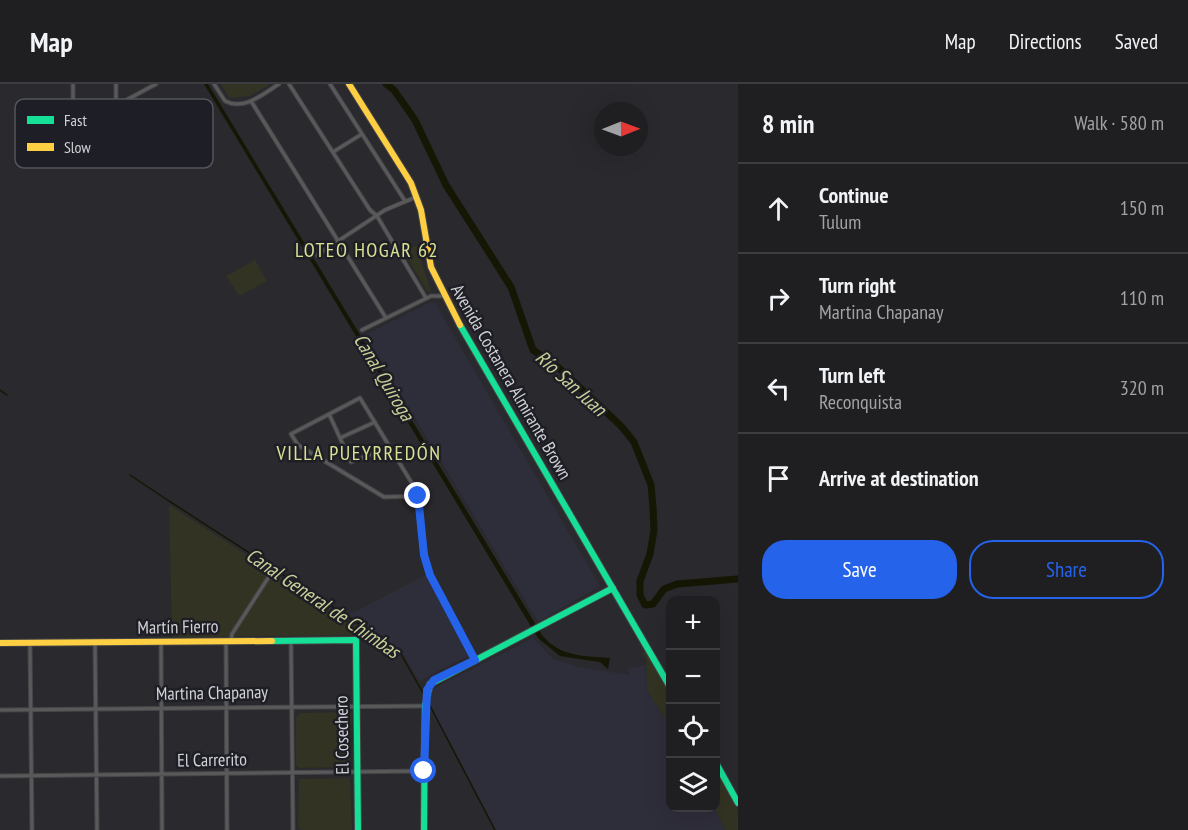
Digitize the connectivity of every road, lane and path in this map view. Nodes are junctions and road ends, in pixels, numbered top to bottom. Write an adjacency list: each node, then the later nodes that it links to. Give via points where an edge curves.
1 (156, 84): 7 (street)
2 (214, 84): 8 (street, via 227,103)
3 (279, 84): 8 (street)
4 (289, 84): 10 (street)
5 (330, 84): 9 (street)
6 (349, 84): 11 (main road, Avenida Costanera Almirante Brown, via 405,170)
7 (129, 99)
8 (251, 102): 14 (street)
9 (362, 134): 10 (street); 12 (street)
10 (333, 152): 13 (street)
11 (417, 197): 12 (street); 16 (main road, Avenida Costanera Almirante Brown, via 430,262)
12 (405, 201): 13 (street)
13 (377, 216): 14 (street); 17 (street)
14 (338, 241): 15 (street); 18 (street)
15 (316, 255)
16 (443, 296): 17 (street); 26 (main road, Avenida Costanera Almirante Brown)
17 (426, 298): 18 (street)
18 (386, 318): 19 (street)
19 (362, 330)
20 (329, 414): 21 (street, via 360,398); 22 (street); 24 (street, via 291,434 298,446 384,497)
21 (375, 422): 22 (street); 23 (street)
22 (340, 438): 23 (street, via 351,462)
23 (390, 447): 24 (street)
24 (418, 496): 34 (street, via 430,575)
25 (270, 575): 28 (street)
26 (612, 588): 34 (main road); 35 (main road, Avenida Costanera Almirante Brown)
27 (356, 640): 29 (main road, Martín Fierro); 37 (main road, El Cosechero)
28 (229, 641): 29 (main road, Martín Fierro); 31 (main road, Martín Fierro); 38 (street)
29 (291, 641): 39 (street)
30 (95, 642): 31 (main road, Martín Fierro); 33 (main road, Martín Fierro); 43 (street)
31 (161, 642): 40 (street)
32 (0, 643): 33 (main road, Martín Fierro)
33 (30, 643): 42 (street)
34 (475, 660): 36 (main road, via 434,680)
35 (666, 680)
36 (425, 706): 37 (street, Martina Chapanay); 45 (main road)
37 (357, 707): 39 (street, Martina Chapanay); 46 (main road, El Cosechero)
38 (226, 708): 39 (street, Martina Chapanay); 40 (street, Martina Chapanay); 47 (street)
39 (292, 708): 48 (street)
40 (161, 709): 43 (street, Martina Chapanay); 49 (street)
41 (0, 710): 42 (street, Martina Chapanay)
42 (31, 710): 43 (street, Martina Chapanay); 50 (street)
43 (96, 710): 51 (street)
44 (720, 770): 53 (main road)
45 (424, 771): 46 (street, El Carrerito); 60 (main road)
46 (358, 772): 48 (street, El Carrerito); 59 (main road, El Cosechero)
47 (227, 773): 48 (street, El Carrerito); 49 (street, El Carrerito); 57 (street)
48 (292, 773): 58 (street)
49 (162, 774): 51 (street, El Carrerito); 56 (street)
50 (31, 775): 51 (street, El Carrerito); 52 (street, El Carrerito); 54 (street)
51 (96, 775): 55 (street)
52 (0, 776)
53 (738, 803)
54 (32, 830)
55 (97, 830)
56 (162, 830)
57 (227, 830)
58 (292, 830)
59 (358, 830)
60 (424, 830)

